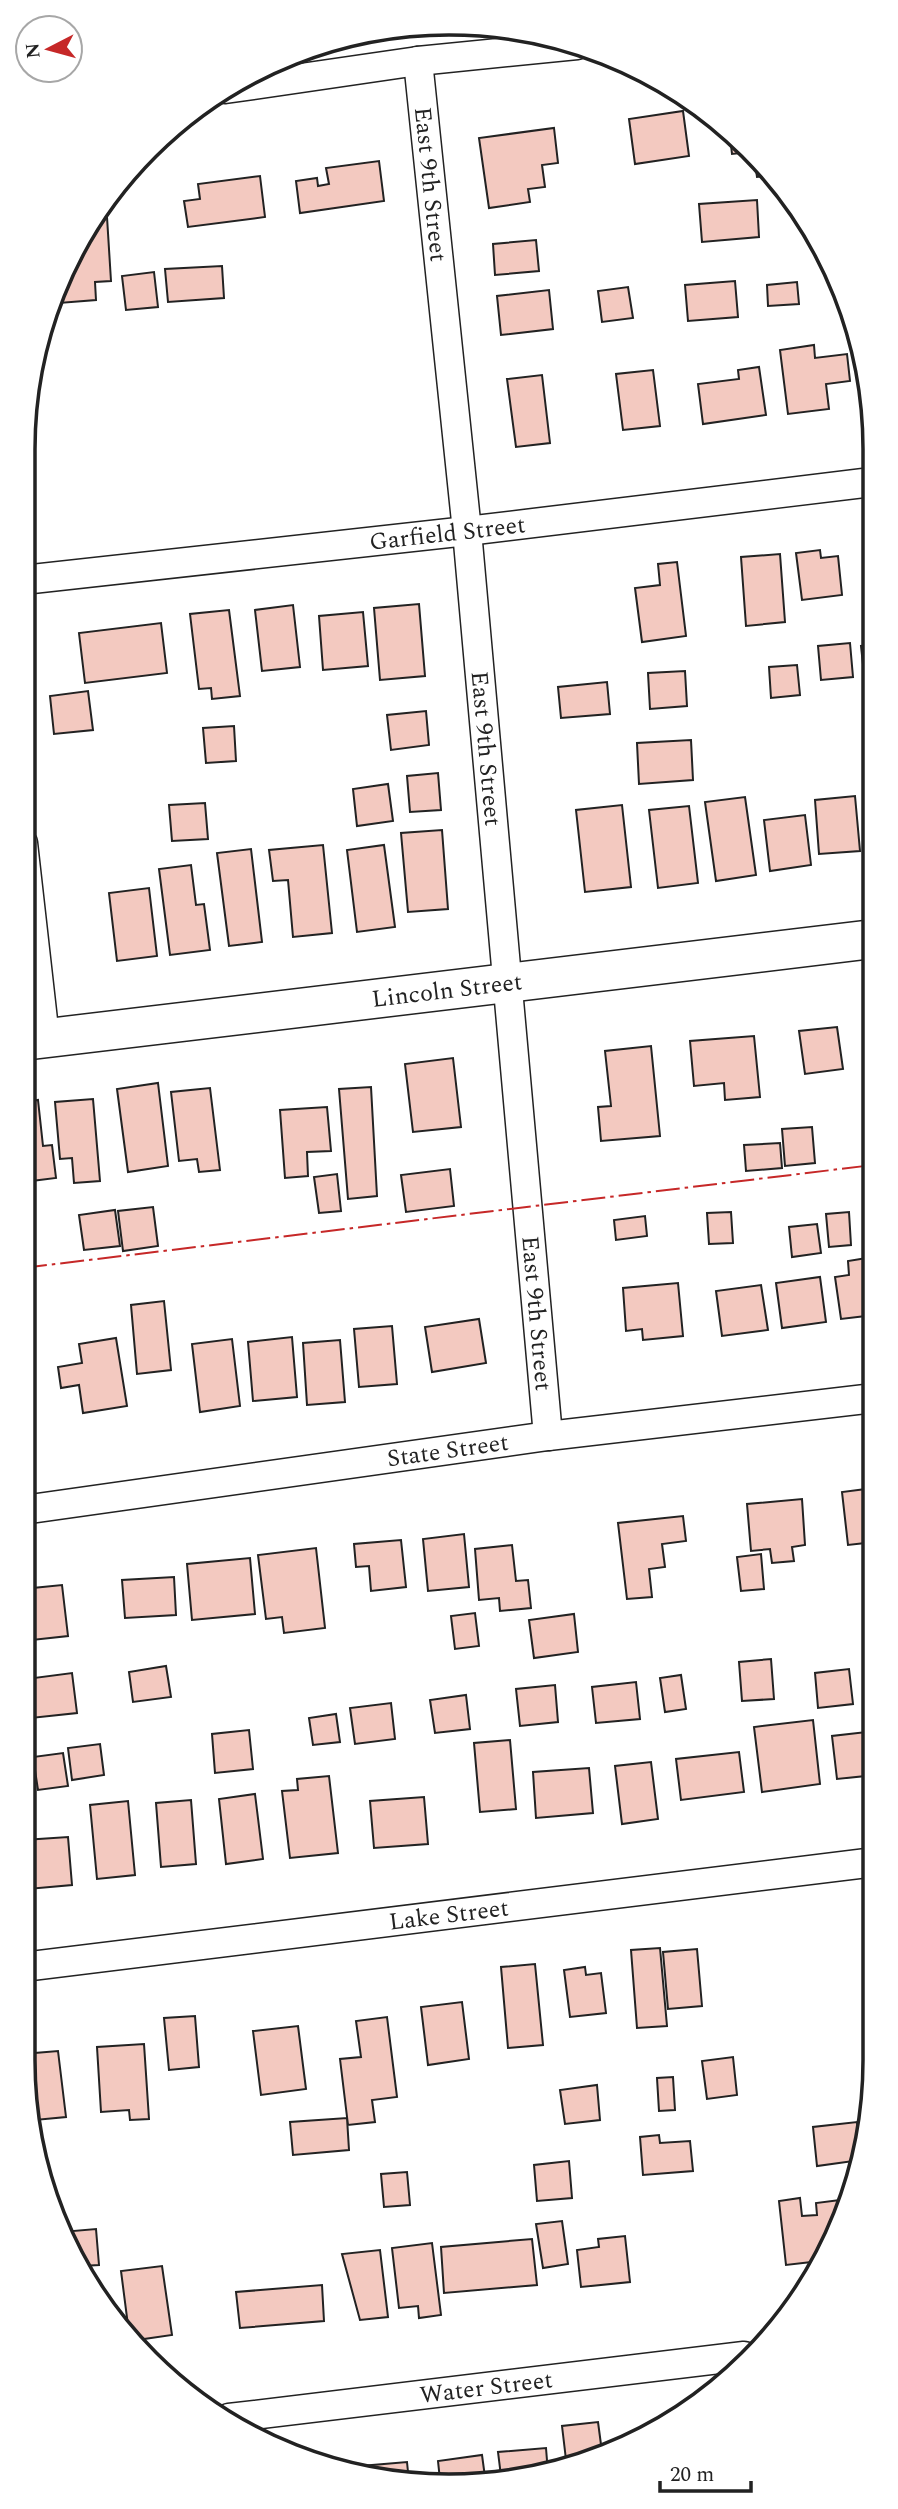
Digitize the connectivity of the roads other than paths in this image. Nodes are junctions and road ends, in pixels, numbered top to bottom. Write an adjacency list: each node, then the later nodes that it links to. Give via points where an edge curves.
1 (548, 47): 2 (street)
2 (418, 61): 3 (street); 5 (street, East 9th Street)
3 (252, 85)
4 (863, 483): 5 (street, Garfield Street)
5 (467, 531): 6 (street, Garfield Street); 8 (street, East 9th Street)
6 (35, 579)
7 (863, 940): 8 (main road, Lincoln Street)
8 (506, 984): 9 (main road, Lincoln Street); 11 (street, East 9th Street)
9 (35, 1040)
10 (863, 1399): 11 (street, State Street)
11 (548, 1436): 12 (street, State Street)
12 (35, 1508)
13 (863, 1863): 14 (street, Lake Street)
14 (35, 1966)
15 (738, 2357): 16 (street, Water Street)
16 (239, 2417)

